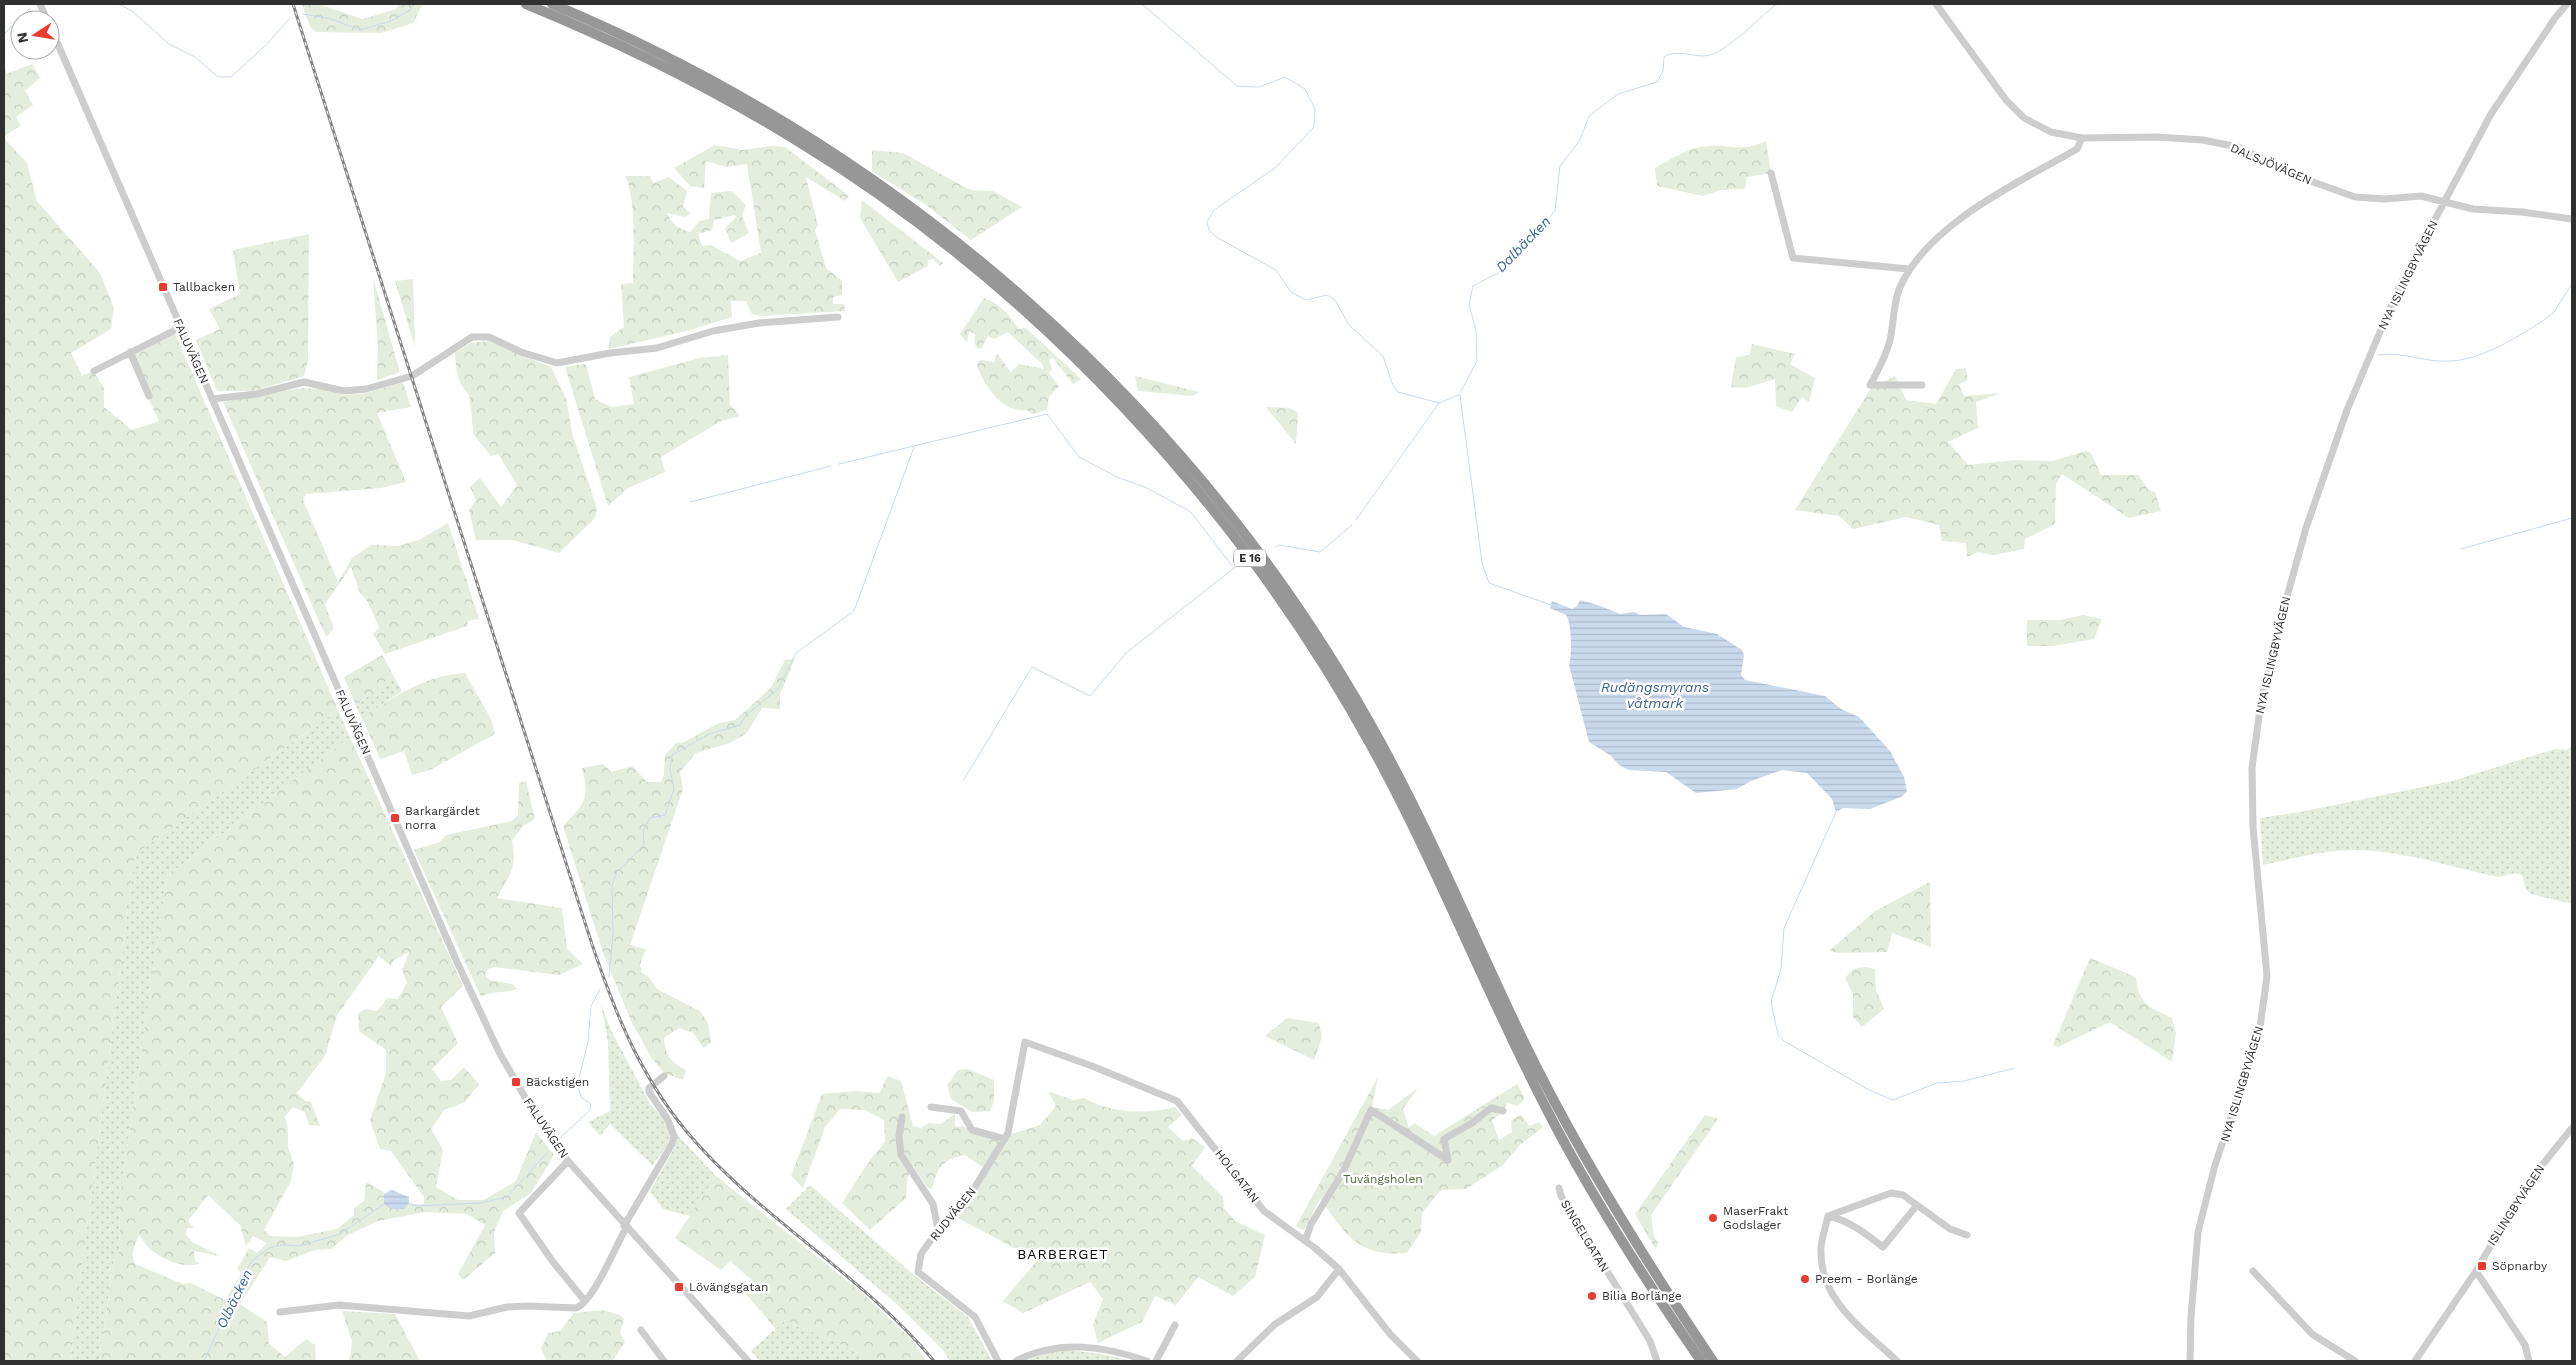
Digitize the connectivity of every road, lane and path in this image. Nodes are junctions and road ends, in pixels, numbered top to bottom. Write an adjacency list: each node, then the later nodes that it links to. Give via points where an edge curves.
1 (526, 4): 49 (highway, E 16, via 690,79 803,144 867,187 1012,300 1159,446 1255,565 1345,701 1414,830 1547,1111 1617,1234)
2 (552, 4): 50 (highway, E 16, via 638,41 707,76 874,178 1020,294 1118,387 1167,440 1264,560 1354,696 1416,810 1557,1106 1626,1229)
3 (1936, 4): 6 (street, DALSJÖVÄGEN, via 2006,100 2024,118 2051,132)
4 (2567, 4): 8 (street, NYA ISLINGBYVÄGEN, via 2491,114)
5 (60, 49): 12 (street, FALUVÄGEN)
6 (2082, 138): 8 (street, DALSJÖVÄGEN, via 2203,140 2238,147 2305,180 2355,197 2421,196); 10 (street, via 2077,149 1956,222)
7 (1771, 173): 10 (street, via 1793,258)
8 (2445, 202): 9 (street, DALSJÖVÄGEN, via 2473,209); 52 (street, NYA ISLINGBYVÄGEN, via 2400,287 2347,410 2306,528 2261,701 2252,768 2252,821 2267,976 2260,1034 2215,1165 2198,1232)
9 (2572, 219)
10 (1909, 270): 15 (street, via 1899,290 1890,339 1870,385)
11 (838, 317): 17 (street, via 759,323 713,331 657,348 557,363 521,352 489,337 472,337 412,376 366,389 344,391 304,382 257,394)
12 (181, 327): 13 (street); 17 (street, FALUVÄGEN)
13 (130, 352): 14 (street); 16 (street)
14 (94, 371)
15 (1922, 385)
16 (149, 396)
17 (212, 399): 25 (street, FALUVÄGEN, via 485,1024 530,1105)
18 (1024, 1042): 24 (street, RUDVÄGEN); 32 (street, HOLGATAN, via 1177,1101 1264,1211)
19 (664, 1076): 29 (street, via 649,1088 649,1092 673,1128 672,1144)
20 (930, 1107): 24 (street, via 961,1112 972,1130)
21 (1504, 1111): 32 (street, via 1491,1108 1444,1139 1448,1160 1371,1110 1343,1172 1311,1224)
22 (902, 1117): 30 (street, via 901,1155 933,1204)
23 (2572, 1128): 35 (street, ISLINGBYVÄGEN, via 2526,1185)
24 (1005, 1139): 30 (street, RUDVÄGEN, via 967,1200)
25 (568, 1161): 29 (street, FALUVÄGEN); 36 (street, via 519,1213)
26 (1559, 1188): 48 (street, SINGELGATAN, via 1587,1240 1650,1341)
27 (1917, 1206): 28 (street, via 1903,1195 1891,1193); 28 (street, via 1883,1247 1848,1223); 31 (street, via 1950,1229)
28 (1828, 1216): 51 (street, via 1821,1246 1823,1269 1831,1294 1853,1320)
29 (625, 1227): 36 (street); 41 (street, FALUVÄGEN)
30 (938, 1230): 42 (street, RUDVÄGEN, via 921,1254 918,1272 975,1317)
31 (1967, 1235)
32 (1305, 1241): 33 (street, HOLGATAN)
33 (1339, 1270): 46 (street, via 1317,1297 1274,1326); 47 (street, HOLGATAN, via 1390,1334)
34 (2253, 1271): 53 (street, via 2312,1334)
35 (2476, 1272): 54 (street, ISLINGBYVÄGEN); 55 (street, via 2525,1345)
36 (585, 1301): 37 (street, via 576,1308 517,1307 469,1316 339,1306)
37 (280, 1312)
38 (1175, 1325): 45 (street)
39 (641, 1330): 40 (street)
40 (664, 1361)
41 (748, 1361)
42 (998, 1361)
43 (1016, 1361): 44 (street, via 1058,1346 1110,1350)
44 (1147, 1361)
45 (1156, 1361)
46 (1237, 1361)
47 (1417, 1361)
48 (1657, 1361)
49 (1701, 1361)
50 (1713, 1361)
51 (1897, 1361)
52 (2190, 1361)
53 (2355, 1361)
54 (2415, 1361)
55 (2529, 1361)

